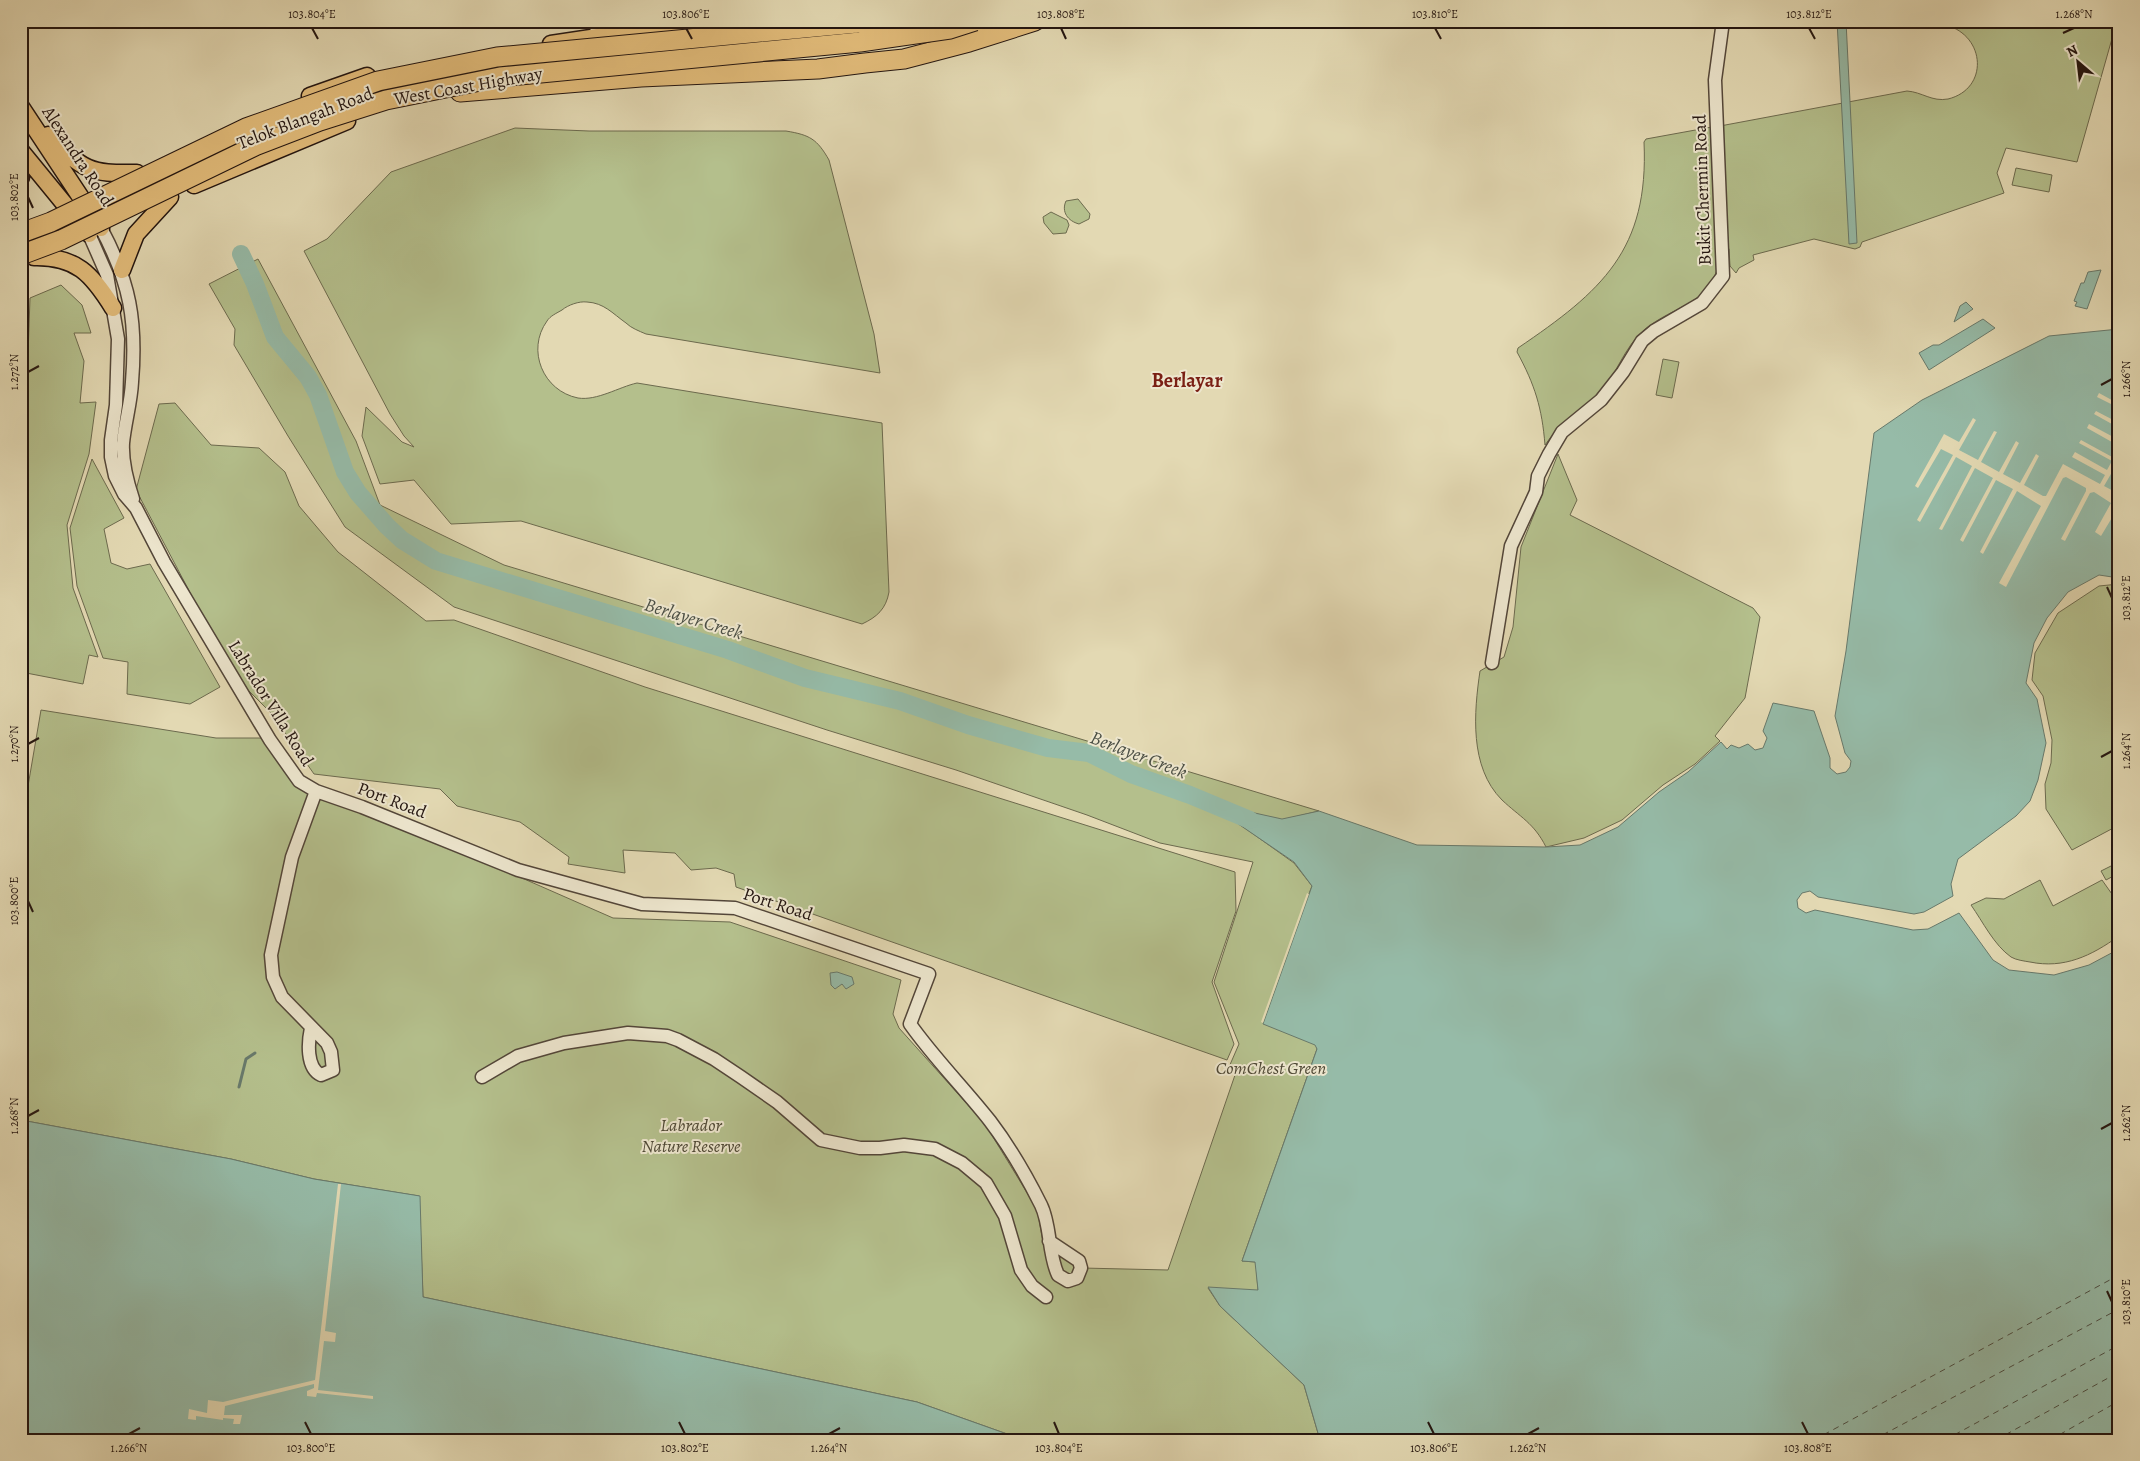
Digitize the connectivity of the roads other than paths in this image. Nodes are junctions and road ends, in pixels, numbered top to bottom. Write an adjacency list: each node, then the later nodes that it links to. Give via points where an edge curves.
1 (704, 21): 8 (main road, Telok Blangah Road)
2 (796, 21): 9 (main road)
3 (878, 21): 23 (highway, West Coast Highway, bridge, via 497,57 378,81 246,128)
4 (974, 21): 24 (highway, West Coast Highway, bridge, via 950,28 860,42 500,76 386,100 255,146)
5 (992, 21): 9 (main road, Telok Blangah Road, via 949,34)
6 (1035, 21): 11 (highway, via 904,59 818,69)
7 (1723, 21): 30 (street, Bukit Chermin Road, via 1716,80 1723,276 1702,303 1642,341 1601,400 1562,432 1538,476 1536,492 1511,546)
8 (596, 29): 10 (main road, Telok Blangah Road, via 365,76)
9 (799, 52): 11 (main road, Telok Blangah Road)
10 (339, 85): 13 (main road, via 333,102); 16 (main road, Telok Blangah Road, via 244,122)
11 (460, 92): 13 (main road, Telok Blangah Road, via 383,109)
12 (23, 110): 16 (main road, via 83,167 105,173); 19 (main road, Alexandra Road)
13 (341, 123): 18 (main road, Telok Blangah Road)
14 (21, 151): 20 (main road, Alexandra Road)
15 (21, 164): 17 (main road)
16 (137, 173): 19 (main road, Telok Blangah Road)
17 (21, 177)
18 (170, 197): 22 (main road, Telok Blangah Road); 25 (main road, via 136,234)
19 (83, 199): 20 (main road, Telok Blangah Road); 22 (main road, Alexandra Road)
20 (67, 207): 21 (main road, Telok Blangah Road); 22 (main road, Alexandra Road)
21 (21, 224)
22 (95, 231): 24 (main road, Telok Blangah Road); 25 (street, Labrador Villa Road); 26 (street, Labrador Villa Road)
23 (21, 234)
24 (26, 258): 26 (main road, via 52,257 80,267 93,277)
25 (122, 270): 27 (street, Labrador Villa Road, via 133,320)
26 (113, 308): 28 (street, Labrador Villa Road, via 118,339)
27 (132, 389): 28 (street, via 127,399 122,400); 29 (street, Labrador Villa Road, via 123,444)
28 (117, 390): 29 (street, Labrador Villa Road, via 111,457 115,476)
29 (136, 508): 31 (street, Labrador Villa Road, via 164,562 270,740 299,780)
30 (1492, 662)
31 (316, 791): 32 (street, Labrador Villa Road, via 292,857 271,955 273,977 282,996); 34 (street, Port Road, via 518,870 642,904 735,908 929,974 910,1024 1000,1137 1043,1208)
32 (310, 1028)
33 (482, 1077): 37 (street, via 518,1056 564,1043 628,1033 678,1040 714,1059 777,1102 821,1140 860,1148 904,1145 935,1149 962,1163 986,1183 1005,1216 1021,1270 1032,1286)
34 (1048, 1241): 35 (street); 36 (street, Port Road)
35 (1069, 1255): 36 (street, via 1059,1259); 36 (street, via 1080,1263 1077,1278 1065,1280)
36 (1055, 1268)
37 (1046, 1297)

